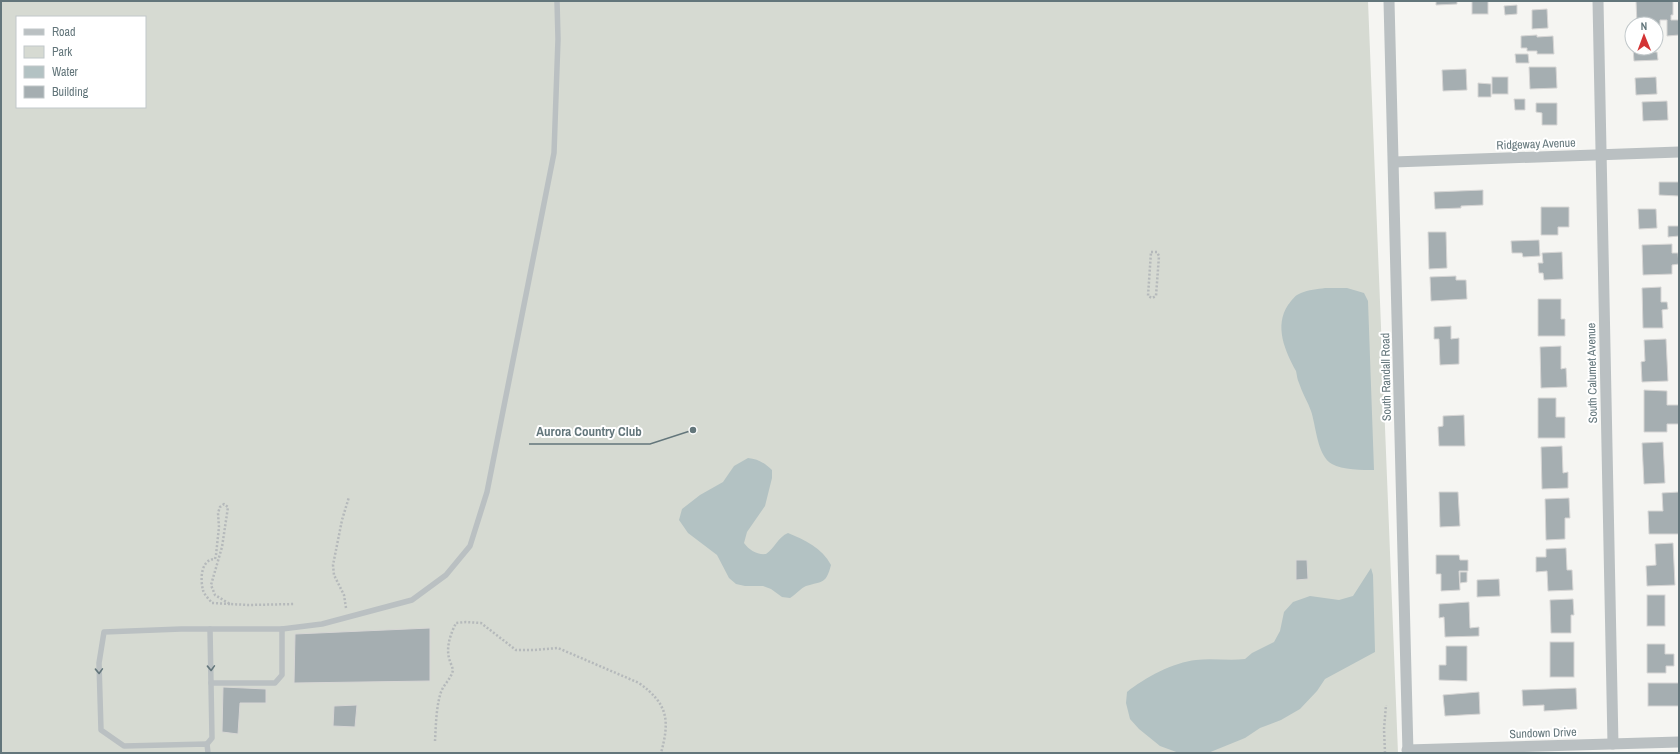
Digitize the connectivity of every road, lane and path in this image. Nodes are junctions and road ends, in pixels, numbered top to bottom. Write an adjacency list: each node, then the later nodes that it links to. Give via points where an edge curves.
1 (557, 1): 13 (lane, via 554,153 487,492 470,546 446,575 412,600 322,624)
2 (1389, 1): 6 (street, South Randall Road)
3 (1598, 1): 5 (street, South Calumet Avenue)
4 (1679, 152): 5 (street, Ridgeway Avenue)
5 (1600, 155): 6 (street, Ridgeway Avenue); 19 (street, South Calumet Avenue)
6 (1394, 162): 20 (street, South Randall Road)
7 (1151, 252): 7 (path, via 1148,296 1152,298 1156,296 1159,256 1157,252)
8 (349, 497): 11 (path, via 333,565 334,575 344,595)
9 (230, 604): 9 (path, via 215,595 211,585 226,524 228,507 224,504 220,506 218,513 220,527 215,558 204,563 203,591 212,604); 10 (path)
10 (294, 604)
11 (346, 609)
12 (210, 629): 13 (lane); 14 (lane, one-way to 14); 18 (lane, one-way to 18, via 104,632 99,663 101,730 124,746)
13 (282, 629): 14 (lane, via 282,675 275,683)
14 (211, 683): 18 (lane, via 212,738)
15 (1386, 705): 23 (path)
16 (435, 741): 22 (path, via 441,691 454,670 448,651 451,633 456,623 466,622 481,623 516,650 558,648 639,683 658,700 664,713 667,729)
17 (1679, 742): 19 (street, Sundown Drive)
18 (208, 744): 21 (lane)
19 (1613, 744): 20 (street, Sundown Drive)
20 (1408, 752)
21 (208, 753)
22 (661, 753)
23 (1385, 753)

